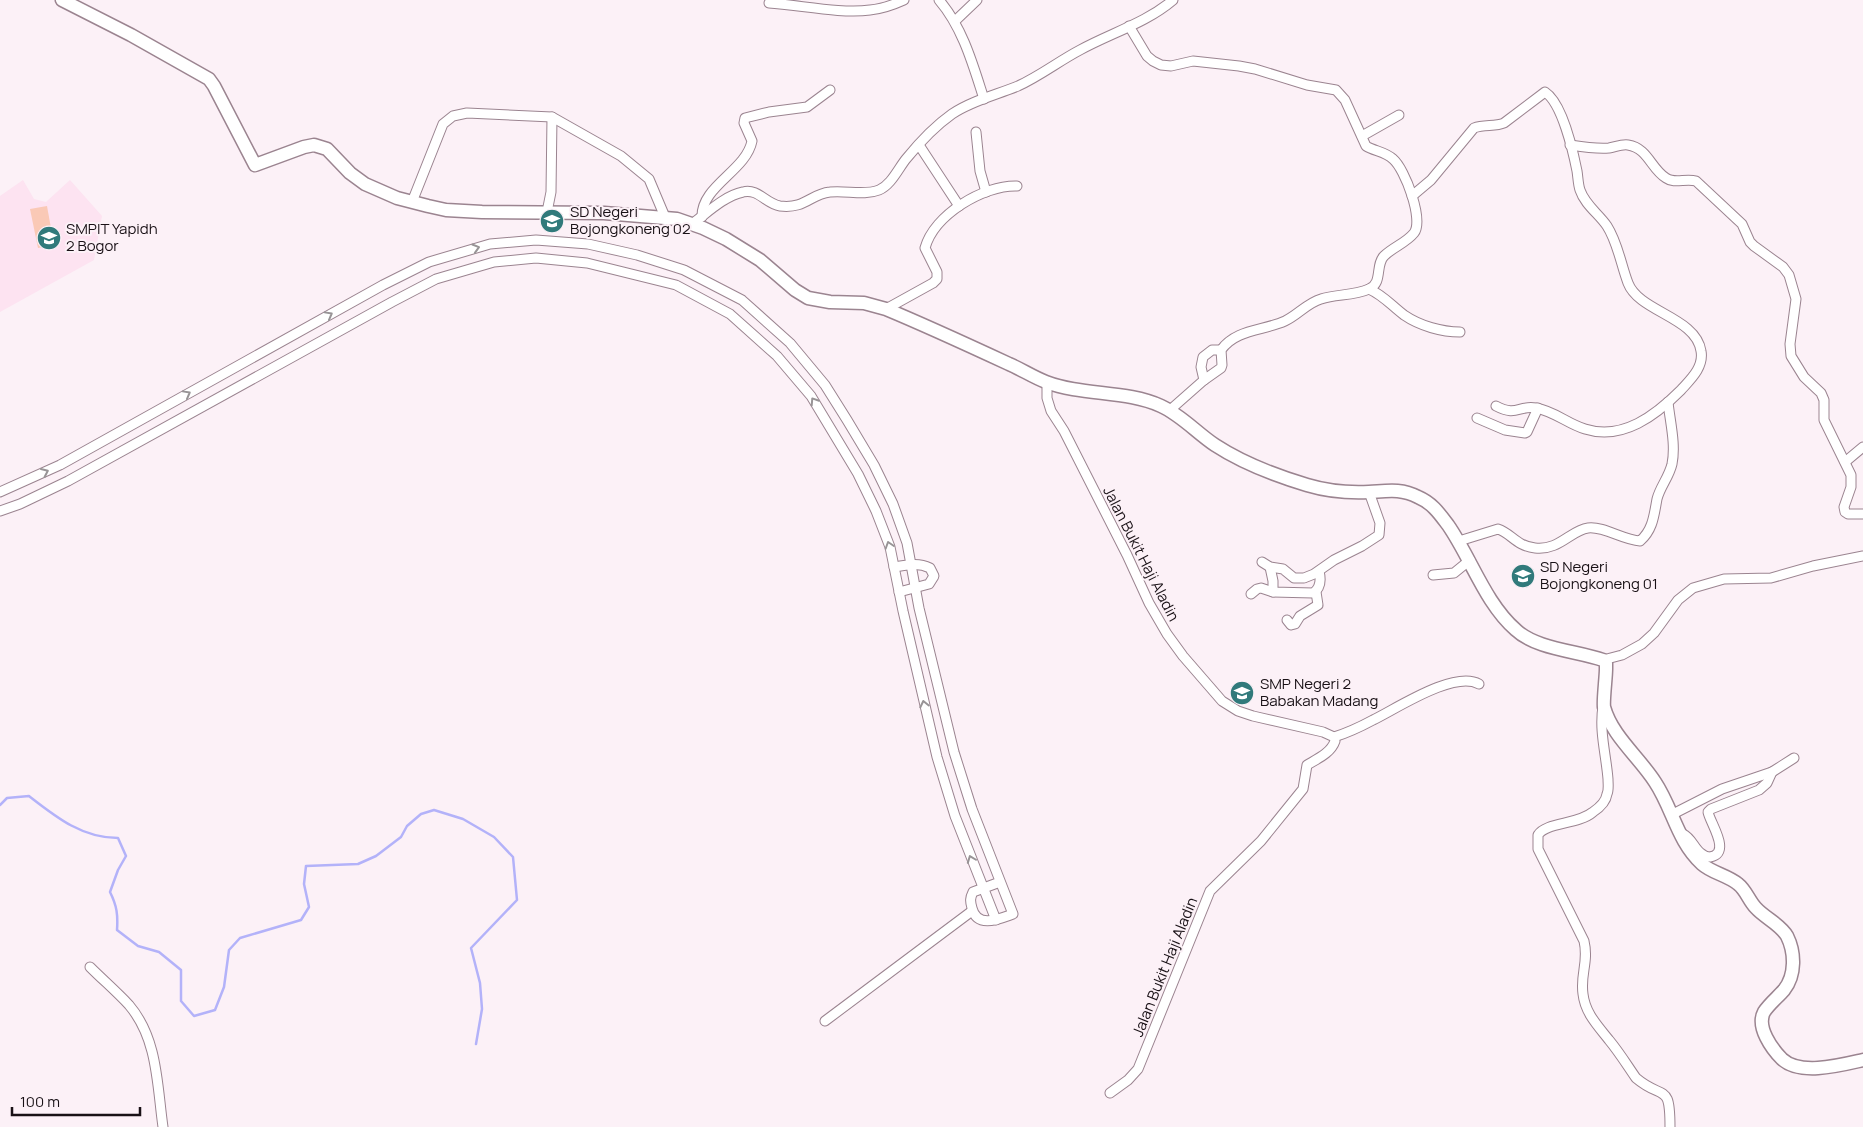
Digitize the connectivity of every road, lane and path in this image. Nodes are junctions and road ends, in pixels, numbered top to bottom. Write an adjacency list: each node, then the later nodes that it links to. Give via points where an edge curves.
1 (62, 0): 20 (street, via 209,79 255,165 304,147 321,146 358,180)
2 (904, 0): 6 (street, via 870,11)
3 (939, 0): 7 (street)
4 (977, 0): 7 (street)
5 (1173, 0): 8 (street, via 1153,16)
6 (769, 3)
7 (955, 21): 10 (street)
8 (1130, 26): 10 (street, via 1078,51 1040,75); 14 (street, via 1147,56 1161,65 1199,61 1239,66 1336,90 1345,100)
9 (830, 90): 24 (street, via 807,107 745,118 752,141 748,151 713,191)
10 (984, 100): 15 (street, via 952,115)
11 (1399, 115): 14 (street)
12 (552, 117): 20 (street, via 467,113 453,116 443,124); 22 (street, via 551,192); 23 (street, via 621,156 649,179)
13 (976, 132): 18 (street)
14 (1362, 136): 19 (street, via 1366,146 1396,162)
15 (919, 145): 21 (street); 24 (street, via 880,190 830,192 804,204 787,206 772,204 756,192 742,192)
16 (1570, 145): 19 (street, via 1555,102 1545,92 1504,123 1474,128 1431,180); 31 (street, via 1580,190 1612,235 1631,290 1644,302 1679,323 1699,344 1702,352 1693,378); 41 (street, via 1596,148 1630,145 1640,149 1667,180 1696,181 1742,224 1754,246 1783,267 1789,275 1796,299 1791,356 1804,377 1821,393 1824,420)
17 (1017, 186): 18 (street, via 1002,186)
18 (986, 192): 21 (street)
19 (1412, 196): 25 (street, via 1416,229 1384,256 1377,281)
20 (412, 202): 22 (street, via 446,210)
21 (958, 206): 26 (street, via 938,223 925,248 938,272 937,279)
22 (547, 212): 23 (street)
23 (665, 217): 24 (street)
24 (696, 220): 26 (street, via 760,260 808,298 864,303)
25 (1369, 289): 27 (street, via 1413,320 1440,330); 28 (street, via 1319,299 1284,321 1239,335)
26 (886, 309): 30 (street)
27 (1460, 332)
28 (1221, 350): 29 (street, via 1222,365); 29 (street, via 1212,350 1203,357)
29 (1204, 380): 34 (street)
30 (1047, 382): 34 (street, via 1139,398); 62 (street, Jalan Bukit Haji Aladin, via 1051,411 1149,603 1183,656 1222,701 1238,711)
31 (1668, 402): 33 (street, via 1648,418 1621,431 1584,429); 46 (street, via 1672,462 1660,490 1652,525 1640,541 1589,528 1558,544 1535,548 1517,542 1498,528)
32 (1496, 406): 33 (street, via 1512,412)
33 (1538, 408): 35 (street, via 1525,434 1505,430)
34 (1170, 410): 43 (street, via 1213,444 1279,475 1325,490)
35 (1477, 418)
36 (119, 432): 37 (street); 38 (street); 49 (street, one-way to 49, via 429,262 490,244 536,240 588,244 684,270 742,300 790,343 825,385 874,465 907,543)
37 (93, 446): 40 (street); 42 (street, one-way to 37)
38 (130, 447): 40 (street); 50 (street, one-way to 38, via 890,547 858,474 811,396 777,356 730,314 676,285 587,263 536,258 494,262 436,280)
39 (1863, 447): 41 (street)
40 (103, 462): 44 (street)
41 (1844, 462): 45 (street, via 1852,480 1844,510 1848,514)
42 (0, 492)
43 (1369, 492): 46 (street, via 1395,490 1425,500); 51 (street, via 1380,523 1379,535)
44 (0, 511)
45 (1863, 514)
46 (1459, 541): 48 (street)
47 (1863, 556): 59 (street, via 1771,578 1724,579 1693,588 1678,600 1642,644 1622,655)
48 (1470, 560): 52 (street, via 1454,573); 59 (street, via 1494,605 1515,630 1529,639)
49 (911, 564): 50 (street); 53 (street); 53 (street, via 930,568 934,576 929,584)
50 (894, 567): 54 (street)
51 (1319, 571): 55 (street, via 1299,579 1283,569 1266,565 1274,581); 56 (street, via 1320,584)
52 (1433, 575)
53 (915, 588): 54 (street); 67 (street, via 954,752)
54 (898, 592): 68 (street, one-way to 54, via 937,757)
55 (1273, 592): 56 (street); 57 (street, via 1257,589)
56 (1316, 592): 58 (street, via 1318,605 1304,613 1295,624 1291,625)
57 (1251, 594)
58 (1287, 620)
59 (1602, 660): 61 (street, via 1606,663)
60 (1478, 684): 62 (street, via 1472,680 1452,682)
61 (1604, 705): 65 (street, via 1618,733 1656,784); 76 (street, via 1601,720 1608,794 1588,816 1543,830 1538,835 1538,849 1584,941 1587,962 1582,985 1586,1007 1636,1078 1668,1098)
62 (1334, 737): 74 (street, Jalan Bukit Haji Aladin, via 1334,746 1307,765 1303,789 1261,841 1210,891 1138,1069)
63 (1794, 758): 64 (street)
64 (1772, 772): 65 (street, via 1722,789); 66 (street, via 1759,790 1708,812 1720,841 1717,853 1705,856 1687,836)
65 (1671, 816): 66 (street)
66 (1678, 832): 73 (street, via 1688,850 1703,865 1740,885 1755,907 1787,936 1793,962 1791,980 1764,1012 1762,1020 1762,1028 1781,1058 1800,1067 1827,1068)
67 (1000, 882): 68 (street); 70 (street, via 1013,914)
68 (982, 887): 69 (street, via 973,892 970,899); 70 (street)
69 (972, 912): 70 (street, via 978,919); 72 (street)
70 (996, 920)
71 (90, 967): 75 (street, via 129,1006 147,1034 152,1047)
72 (825, 1021)
73 (1863, 1060)
74 (1110, 1093)
75 (163, 1127)
76 (1670, 1127)

